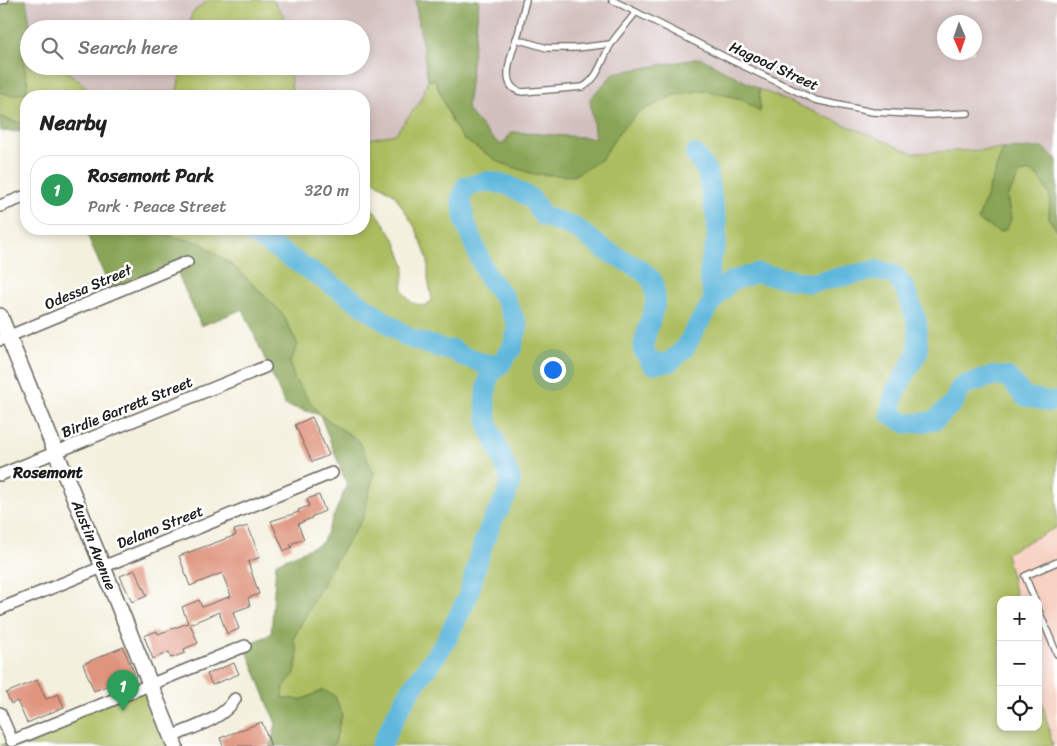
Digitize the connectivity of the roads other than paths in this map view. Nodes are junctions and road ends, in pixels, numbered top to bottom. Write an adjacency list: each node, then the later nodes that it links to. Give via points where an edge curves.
1 (5, 0): 4 (lane)
2 (526, 0): 6 (lane)
3 (612, 0): 5 (lane, Hagood Street)
4 (0, 1)
5 (636, 12): 7 (lane); 8 (lane, Hagood Street, via 815,100 872,112)
6 (516, 39): 7 (lane, via 548,48); 7 (lane, via 508,79 514,89 524,92 583,87 590,83)
7 (611, 44)
8 (968, 113)
9 (20, 198): 10 (street)
10 (0, 206)
11 (187, 262): 13 (street, Odessa Street)
12 (0, 316): 13 (street, Austin Avenue)
13 (4, 338): 15 (street, Austin Avenue)
14 (265, 367): 15 (street, Birdie Garrett Street)
15 (55, 452): 17 (street, Birdie Garrett Street); 19 (street, Austin Avenue)
16 (332, 473): 19 (street, Delano Street)
17 (0, 475)
18 (1057, 562): 20 (lane, via 1025,576)
19 (103, 567): 21 (street, Delano Street); 25 (street, Austin Avenue)
20 (1033, 596)
21 (0, 609)
22 (1042, 618): 24 (lane)
23 (245, 646): 25 (street)
24 (1057, 654)
25 (150, 685): 27 (street, via 12,741); 28 (street, Austin Avenue)
26 (235, 699): 28 (street, via 212,719)
27 (0, 713)
28 (173, 741)

